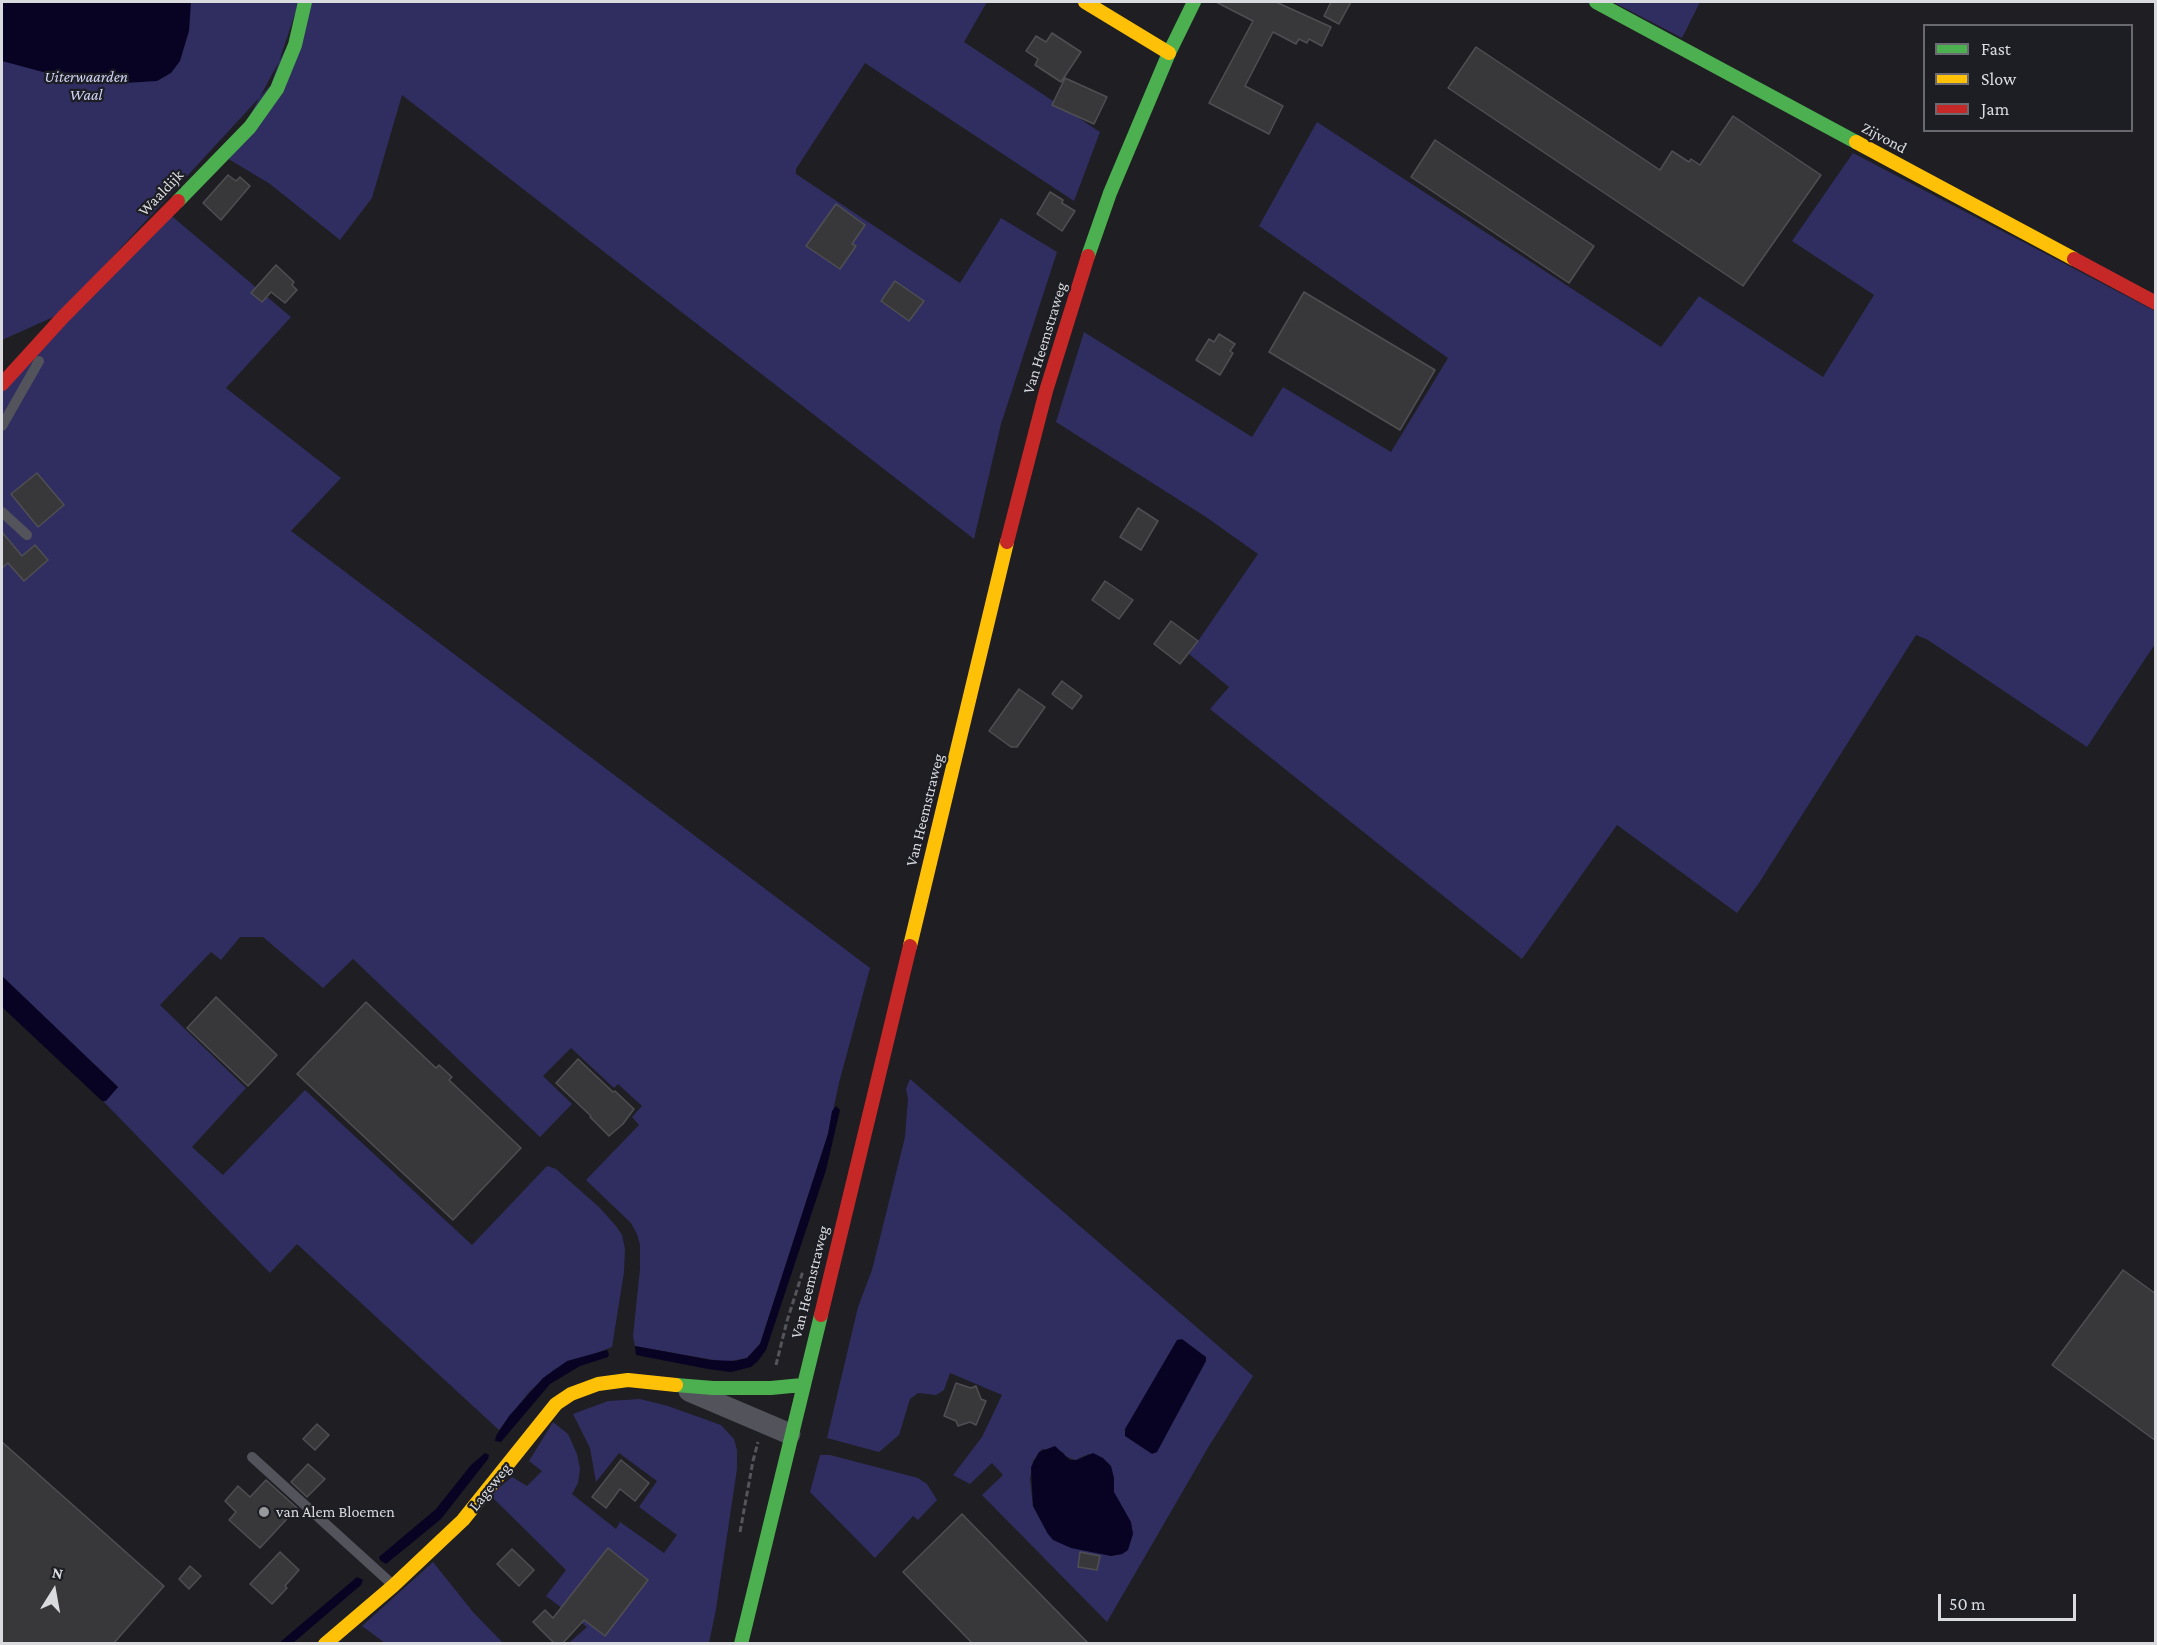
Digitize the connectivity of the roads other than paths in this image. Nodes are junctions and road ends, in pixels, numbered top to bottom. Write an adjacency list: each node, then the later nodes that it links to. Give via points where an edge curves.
1 (305, 2): 7 (street, Waaldijk, via 287,68 264,109)
2 (1085, 2): 5 (street)
3 (1194, 2): 5 (street, Van Heemstraweg)
4 (1596, 2): 6 (street, Zijvond)
5 (1169, 53): 13 (street, Van Heemstraweg, via 1110,194 1046,391)
6 (2156, 303)
7 (63, 317): 8 (street, Waaldijk); 9 (lane)
8 (2, 384)
9 (2, 426)
10 (2, 512): 11 (lane)
11 (27, 535)
12 (672, 1384): 13 (street, Lageweg, via 713,1388); 14 (street, Lageweg); 16 (street, Lageweg, via 628,1380 598,1384 556,1404 463,1520)
13 (802, 1385): 14 (street, Van Heemstraweg)
14 (796, 1436): 18 (street, Van Heemstraweg)
15 (252, 1457): 16 (lane)
16 (393, 1586): 17 (street, Lageweg)
17 (326, 1644)
18 (741, 1644)

